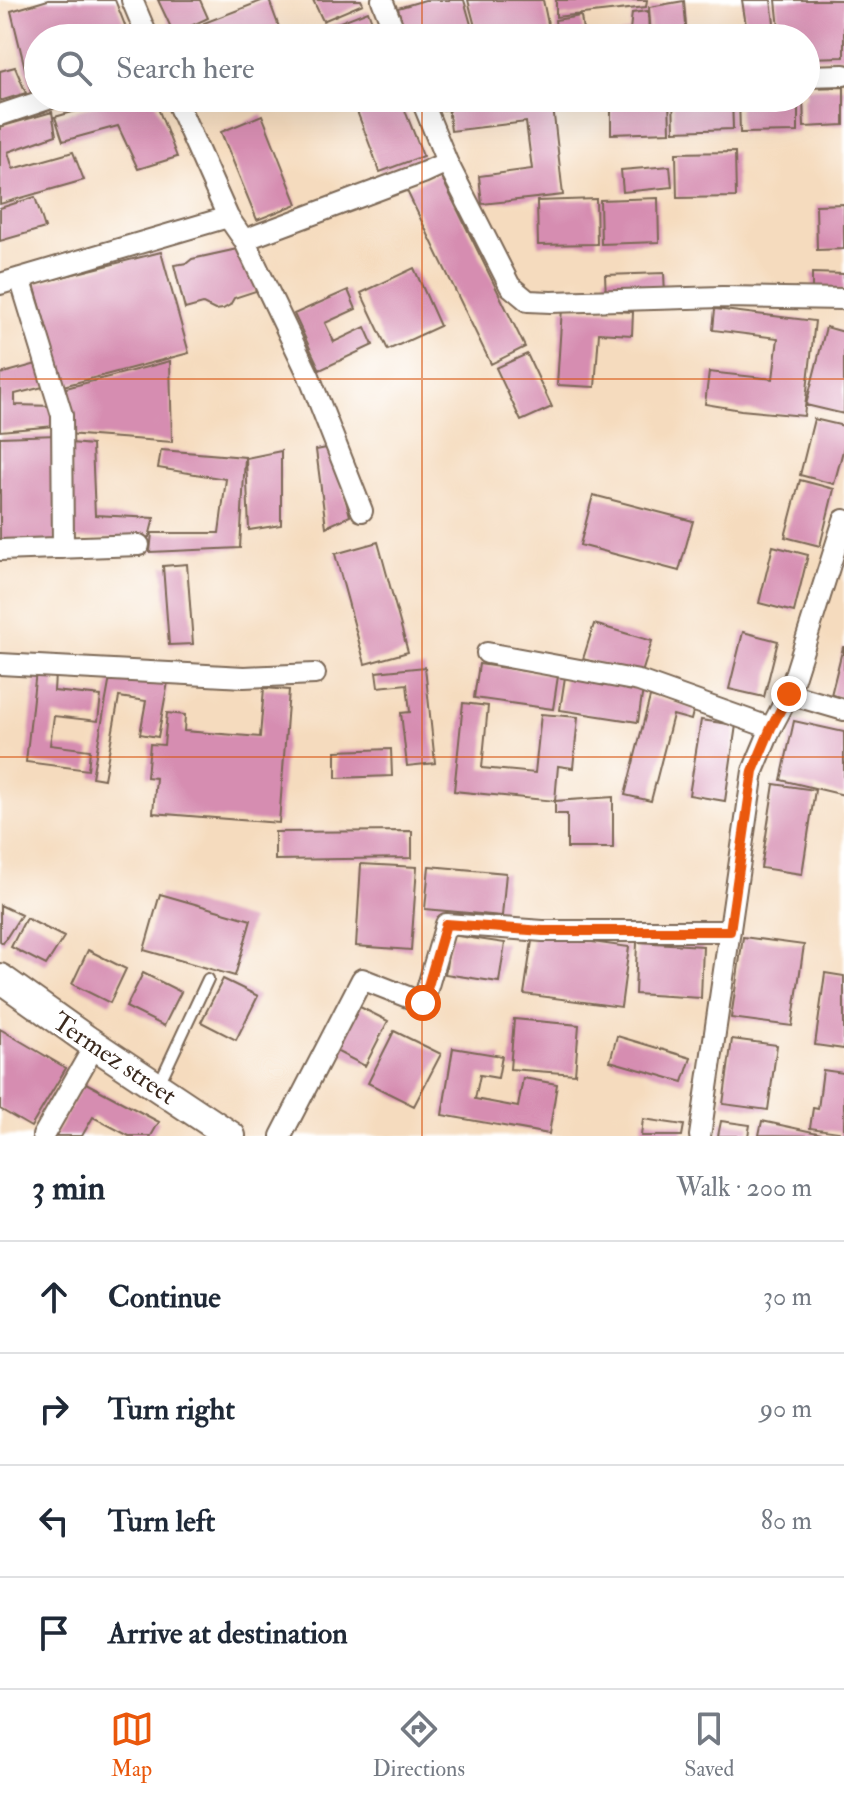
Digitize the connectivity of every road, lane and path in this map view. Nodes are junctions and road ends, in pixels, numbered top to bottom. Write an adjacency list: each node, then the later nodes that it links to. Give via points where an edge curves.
1 (132, 0): 3 (street)
2 (382, 0): 4 (street)
3 (142, 24)
4 (391, 24)
5 (844, 75): 6 (street)
6 (820, 76)
7 (24, 107): 10 (street)
8 (181, 112): 12 (street)
9 (426, 112): 11 (street)
10 (0, 115)
11 (447, 162): 13 (street); 16 (street, via 510,286 528,301)
12 (228, 217): 13 (street); 14 (street)
13 (244, 240): 17 (street, via 309,376)
14 (20, 278): 15 (street); 20 (street, via 62,415)
15 (0, 284)
16 (844, 299)
17 (362, 511)
18 (844, 520): 25 (street)
19 (139, 545): 20 (street)
20 (63, 548): 21 (street)
21 (0, 550)
22 (487, 653): 27 (street, via 639,681)
23 (0, 664): 24 (street, via 244,677)
24 (315, 674)
25 (789, 694): 26 (street); 27 (street)
26 (844, 710)
27 (771, 728): 28 (street, via 753,771)
28 (730, 931): 35 (street, via 543,931 446,924 423,1003 362,979); 36 (street)
29 (0, 978): 31 (main road, Termez street)
30 (208, 979): 32 (lane)
31 (95, 1045): 32 (main road, Termez street); 33 (street)
32 (158, 1087): 34 (main road, Termez street)
33 (43, 1136)
34 (231, 1136)
35 (281, 1136)
36 (700, 1136)

